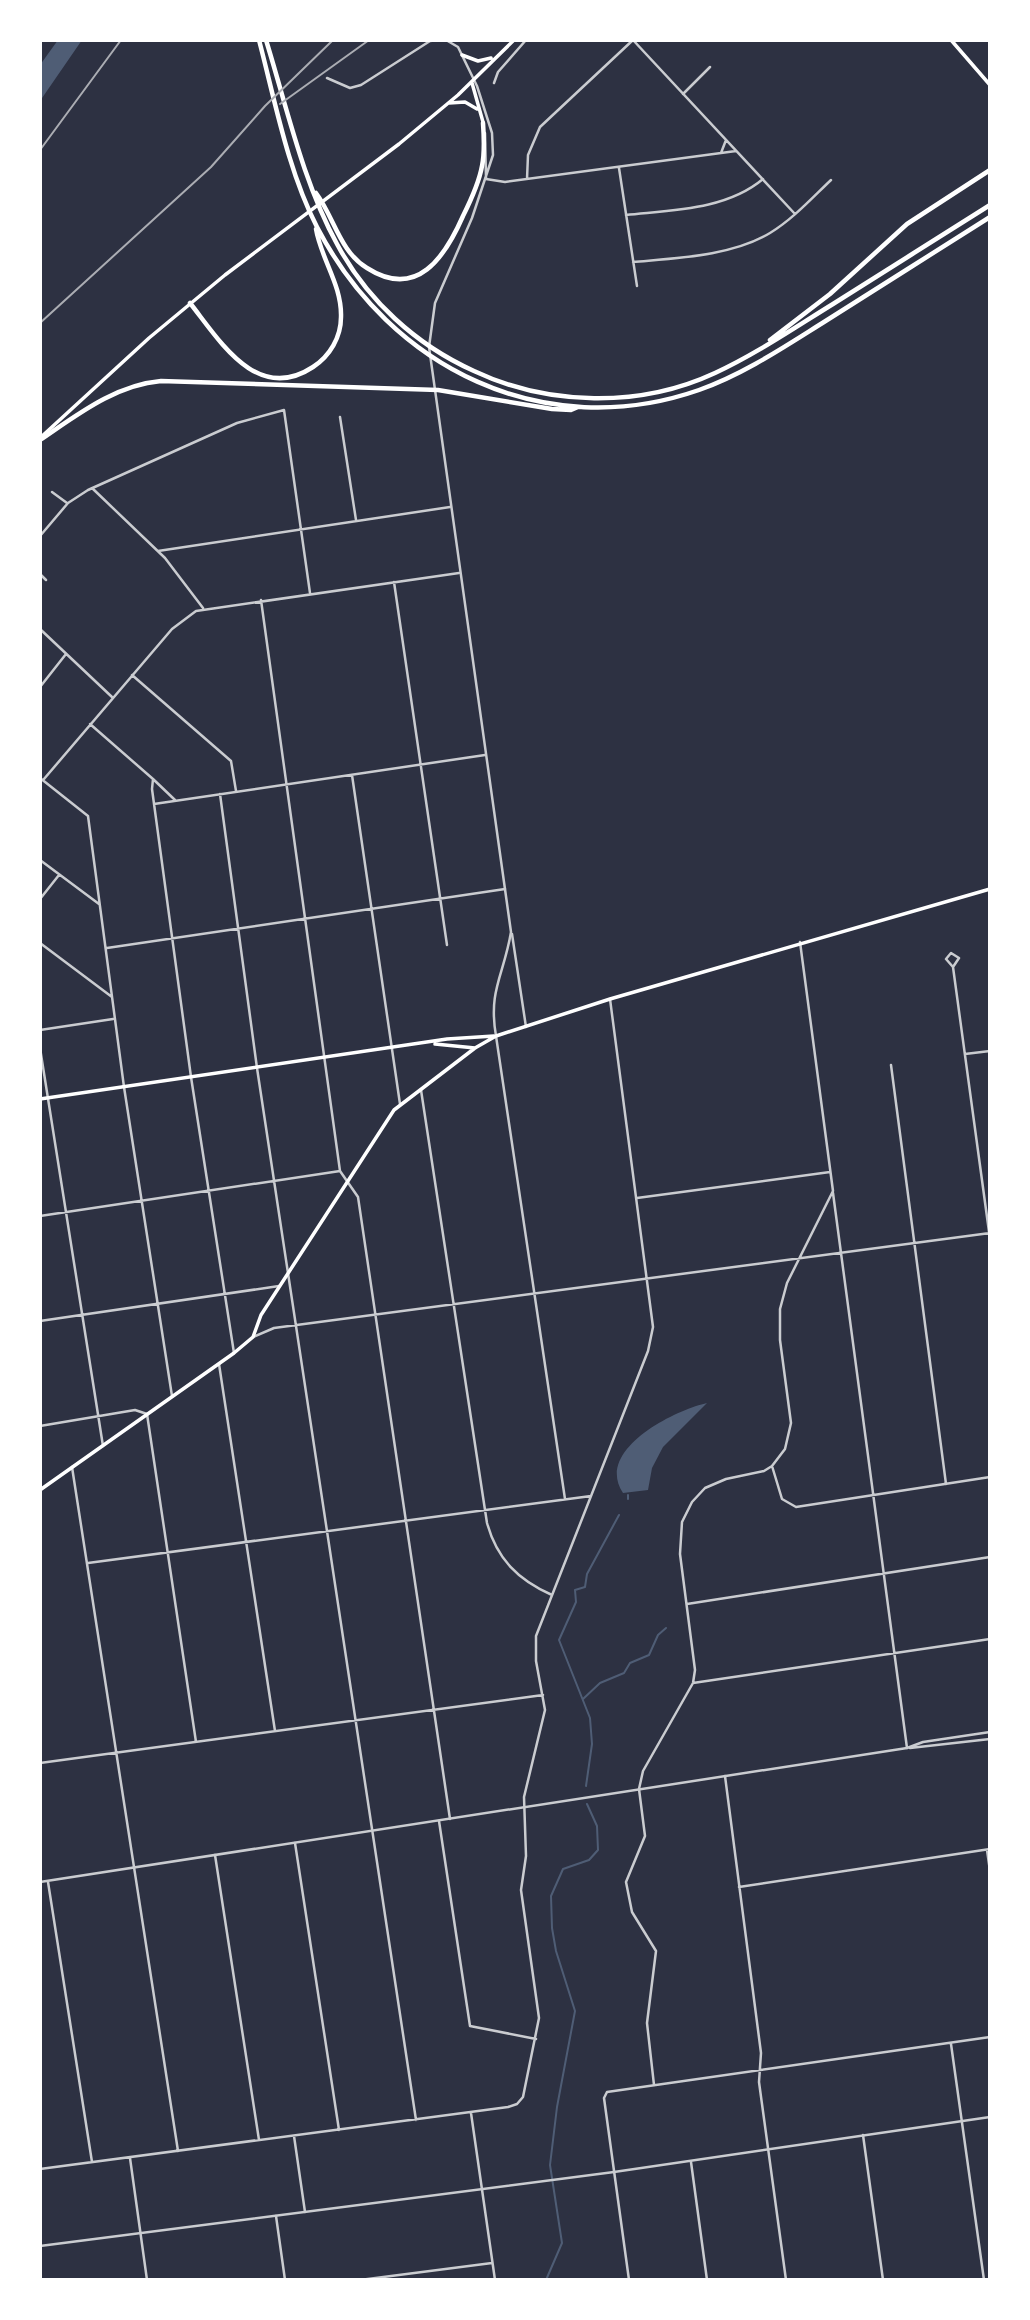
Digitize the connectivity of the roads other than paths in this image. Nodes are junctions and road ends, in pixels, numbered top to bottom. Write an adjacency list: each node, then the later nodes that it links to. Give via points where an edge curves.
1 (259, 40): 36 (highway)
2 (266, 40): 34 (highway, via 313,190)
3 (438, 40): 14 (street, via 361,85 350,88)
4 (446, 40): 11 (street)
5 (505, 40): 10 (main road)
6 (514, 40): 10 (main road)
7 (526, 40): 16 (street)
8 (633, 40): 18 (street); 28 (street, via 540,127 528,155)
9 (951, 40): 17 (main road)
10 (501, 50): 12 (main road)
11 (462, 55): 12 (main road, via 478,61); 15 (street)
12 (493, 58): 15 (main road)
13 (710, 67): 18 (street)
14 (327, 78)
15 (472, 81): 19 (main road); 20 (main road); 27 (street, via 492,133 493,155)
16 (494, 83)
17 (990, 85)
18 (683, 94): 22 (street)
19 (447, 104): 20 (main road, via 465,102); 39 (main road)
20 (479, 110): 21 (main road)
21 (483, 123): 27 (street); 34 (highway, via 484,155 476,188 450,245 427,270 391,278 365,268)
22 (726, 140): 23 (street); 24 (street)
23 (736, 151): 24 (street); 29 (street)
24 (721, 153): 25 (street)
25 (619, 168): 28 (street); 33 (street)
26 (990, 170): 40 (highway, via 907,224)
27 (486, 179): 28 (street); 47 (street, via 442,285 430,327 429,361)
28 (527, 179)
29 (762, 179): 32 (street); 33 (street, via 726,201)
30 (831, 180): 32 (street)
31 (990, 205): 40 (highway)
32 (795, 214): 37 (street, via 771,233 742,246)
33 (626, 215): 37 (street)
34 (327, 217): 40 (highway, via 354,272 405,328 463,366 512,385 570,397 643,394 712,374)
35 (990, 217): 41 (highway, via 727,379 652,403)
36 (316, 225): 39 (highway, via 339,296 341,318 333,347 307,371 276,378 248,369); 41 (highway, via 363,298 424,354 503,392)
37 (633, 262): 38 (street)
38 (637, 286)
39 (190, 303): 43 (main road)
40 (761, 349)
41 (578, 407): 43 (highway, via 552,409 438,390 160,382 136,385 97,402)
42 (340, 417): 48 (street)
43 (40, 439)
44 (92, 488): 46 (street); 49 (street, via 237,423 284,410); 51 (street)
45 (52, 492): 46 (street)
46 (68, 503): 50 (street)
47 (450, 507): 48 (street); 52 (street)
48 (356, 520): 49 (street)
49 (300, 528): 51 (street); 56 (street)
50 (40, 536)
51 (158, 551): 58 (street)
52 (459, 573): 55 (street); 65 (street)
53 (40, 574): 54 (street)
54 (46, 580)
55 (394, 582): 56 (street); 66 (street)
56 (310, 593): 57 (street)
57 (261, 600): 58 (street); 70 (street)
58 (204, 608): 61 (street, via 181,620)
59 (40, 629): 60 (street)
60 (67, 654): 62 (street); 63 (street)
61 (132, 675): 63 (street); 71 (street, via 231,761)
62 (40, 687)
63 (113, 698): 64 (street)
64 (90, 724): 68 (street); 69 (street)
65 (485, 755): 66 (street); 77 (street)
66 (419, 764): 67 (street); 80 (street)
67 (352, 774): 70 (street); 82 (street)
68 (42, 779): 81 (street, via 88,816)
69 (153, 779): 73 (street); 74 (street)
70 (286, 783): 71 (street); 83 (street)
71 (236, 791): 72 (street)
72 (220, 794): 73 (street); 84 (street)
73 (175, 800): 74 (street)
74 (154, 804): 86 (street)
75 (40, 860): 76 (street)
76 (59, 875): 79 (street); 81 (street)
77 (505, 889): 80 (street); 85 (street)
78 (990, 889): 87 (main road)
79 (40, 899)
80 (439, 899): 82 (street); 89 (street)
81 (100, 904): 90 (street)
82 (371, 909): 83 (street); 100 (street)
83 (304, 919): 84 (street); 104 (street)
84 (239, 929): 86 (street); 106 (street)
85 (511, 932): 95 (street); 97 (street, via 492,998)
86 (172, 939): 90 (street); 107 (street)
87 (800, 942): 93 (main road); 114 (street)
88 (40, 943): 92 (street)
89 (447, 945)
90 (107, 948): 92 (street)
91 (953, 967): 103 (street)
92 (112, 997): 94 (street)
93 (610, 999): 95 (main road); 119 (street)
94 (115, 1019): 96 (street); 108 (street)
95 (526, 1027): 97 (main road)
96 (40, 1030)
97 (496, 1036): 98 (main road); 101 (main road); 132 (street)
98 (433, 1044): 100 (main road); 101 (main road)
99 (40, 1048): 110 (street)
100 (390, 1048): 104 (main road); 112 (street)
101 (475, 1048): 109 (main road)
102 (990, 1051): 103 (street)
103 (965, 1054): 123 (street)
104 (323, 1058): 106 (main road); 113 (street)
105 (891, 1065): 125 (street)
106 (257, 1068): 107 (main road); 115 (street)
107 (191, 1077): 108 (main road); 117 (street)
108 (124, 1087): 110 (main road); 120 (street)
109 (421, 1090): 112 (main road); 134 (street)
110 (48, 1098): 111 (main road); 121 (street)
111 (40, 1099)
112 (400, 1104): 116 (main road)
113 (340, 1171): 115 (street); 116 (street)
114 (830, 1172): 118 (street); 119 (street)
115 (274, 1181): 117 (street); 128 (street)
116 (349, 1181): 128 (main road); 136 (street, via 358,1198)
117 (208, 1191): 120 (street); 131 (street)
118 (833, 1191): 126 (street); 127 (street)
119 (637, 1198): 129 (street)
120 (141, 1201): 121 (street); 133 (street)
121 (66, 1212): 122 (street); 135 (street)
122 (40, 1216)
123 (989, 1233): 124 (street); 125 (street)
124 (990, 1239)
125 (914, 1243): 126 (street); 150 (street)
126 (841, 1253): 127 (street); 153 (street)
127 (800, 1259): 129 (street); 147 (street, via 783,1294 779,1321 790,1434)
128 (288, 1272): 130 (main road); 138 (street)
129 (649, 1278): 132 (street); 152 (street, via 650,1343)
130 (279, 1286): 131 (street); 139 (main road)
131 (223, 1293): 133 (street); 140 (street)
132 (534, 1294): 134 (street); 154 (street)
133 (156, 1303): 135 (street); 142 (street)
134 (455, 1304): 136 (street); 155 (street)
135 (81, 1315): 137 (street); 144 (street)
136 (375, 1315): 138 (street); 156 (street)
137 (40, 1321)
138 (296, 1326): 139 (street, via 274,1328); 157 (street)
139 (253, 1337): 140 (main road)
140 (234, 1353): 141 (main road)
141 (219, 1364): 142 (main road); 158 (street)
142 (172, 1397): 143 (main road)
143 (147, 1414): 144 (street, via 135,1410); 146 (main road); 159 (street)
144 (97, 1417): 145 (street); 146 (street)
145 (40, 1426)
146 (103, 1446): 148 (main road)
147 (772, 1466): 153 (street, via 782,1499 790,1506); 164 (street, via 710,1485 688,1508 680,1541)
148 (72, 1467): 151 (main road); 161 (street)
149 (990, 1477): 150 (street)
150 (946, 1484): 153 (street)
151 (40, 1489)
152 (591, 1496): 154 (street); 163 (street)
153 (873, 1496): 162 (street)
154 (565, 1499): 155 (street)
155 (485, 1510): 156 (street); 163 (street, via 503,1560 526,1581)
156 (406, 1521): 157 (street); 169 (street)
157 (326, 1532): 158 (street); 170 (street)
158 (247, 1542): 159 (street); 171 (street)
159 (168, 1553): 161 (street); 174 (street)
160 (990, 1557): 162 (street)
161 (88, 1563): 176 (street)
162 (884, 1574): 164 (street); 166 (street)
163 (552, 1595): 168 (street, via 535,1641)
164 (687, 1604): 167 (street)
165 (990, 1639): 166 (street)
166 (894, 1653): 167 (street); 175 (street)
167 (693, 1683): 179 (street, via 643,1771)
168 (543, 1695): 169 (street); 180 (street, via 544,1722)
169 (434, 1710): 170 (street); 181 (street)
170 (355, 1721): 171 (street); 183 (street)
171 (275, 1731): 174 (street)
172 (990, 1732): 175 (street)
173 (990, 1739): 175 (street)
174 (196, 1742): 176 (street)
175 (907, 1748): 178 (street)
176 (116, 1753): 177 (street); 187 (street)
177 (40, 1763)
178 (725, 1776): 179 (street); 191 (street)
179 (639, 1789): 180 (street); 196 (street, via 645,1836 629,1870 626,1889 632,1912 656,1951 647,2022)
180 (523, 1808): 181 (street); 193 (street, via 526,1856 521,1890 538,2006)
181 (450, 1819): 182 (street)
182 (439, 1821): 183 (street); 193 (street, via 471,2026)
183 (372, 1831): 184 (street); 199 (street)
184 (295, 1843): 186 (street); 201 (street)
185 (988, 1849): 188 (street); 191 (street)
186 (215, 1855): 187 (street); 204 (street)
187 (134, 1868): 189 (street); 206 (street)
188 (990, 1871)
189 (48, 1881): 190 (street); 209 (street)
190 (40, 1882)
191 (739, 1887): 195 (street)
192 (990, 2037): 194 (street)
193 (536, 2039): 197 (street, via 523,2097 513,2105)
194 (951, 2043): 195 (street); 200 (street)
195 (760, 2070): 196 (street); 205 (street)
196 (654, 2085): 211 (street, via 607,2092 604,2098)
197 (471, 2112): 199 (street); 212 (street)
198 (990, 2118): 200 (street)
199 (416, 2120): 201 (street)
200 (962, 2122): 202 (street); 226 (street)
201 (339, 2130): 203 (street)
202 (863, 2135): 205 (street); 225 (street)
203 (294, 2136): 204 (street); 213 (street)
204 (259, 2140): 206 (street)
205 (768, 2150): 208 (street); 224 (street)
206 (178, 2151): 207 (street)
207 (130, 2157): 209 (street); 215 (street)
208 (691, 2161): 211 (street); 223 (street)
209 (92, 2162): 210 (street)
210 (40, 2169)
211 (614, 2172): 212 (street); 222 (street)
212 (482, 2189): 213 (street); 217 (street)
213 (305, 2213): 214 (street)
214 (276, 2217): 215 (street); 219 (street)
215 (141, 2233): 216 (street); 218 (street)
216 (40, 2246)
217 (492, 2263): 220 (street); 221 (street)
218 (147, 2280)
219 (285, 2280)
220 (360, 2280)
221 (495, 2280)
222 (629, 2280)
223 (708, 2280)
224 (786, 2280)
225 (883, 2280)
226 (984, 2280)

